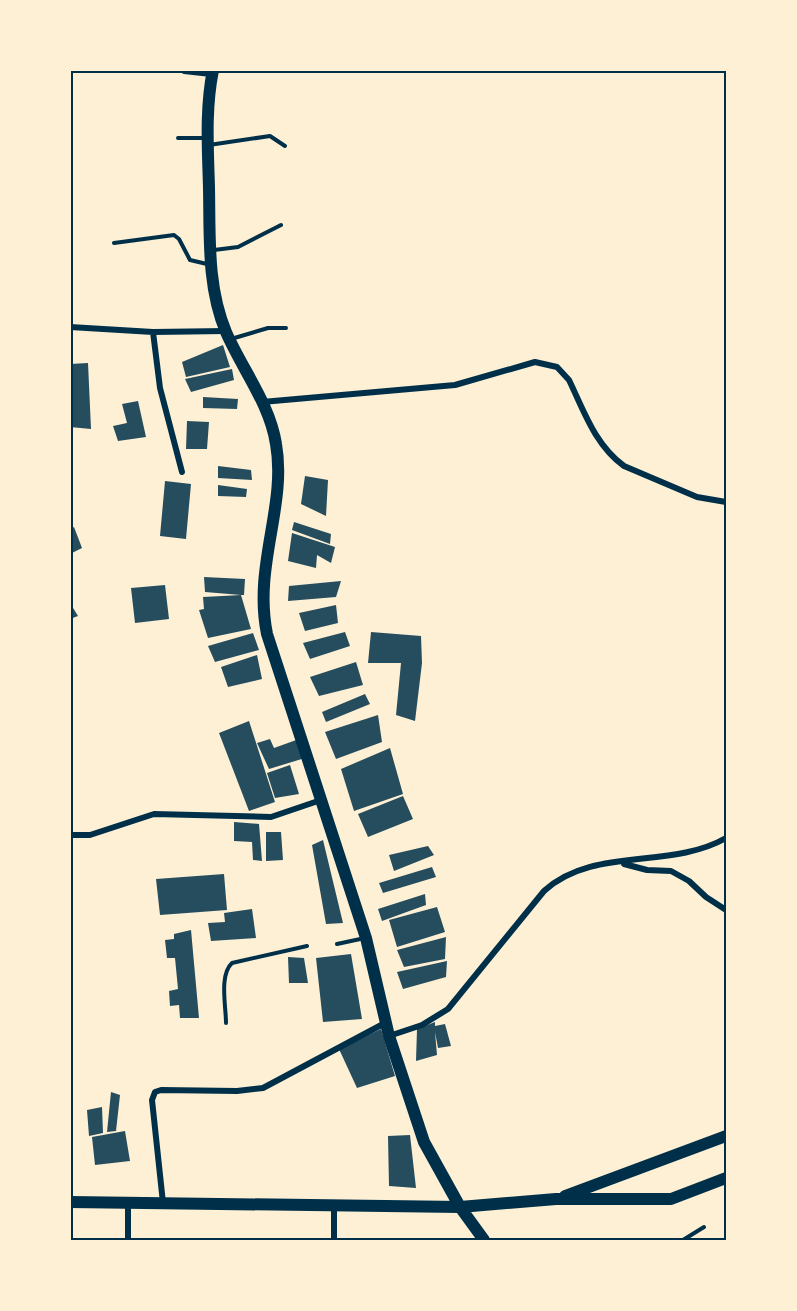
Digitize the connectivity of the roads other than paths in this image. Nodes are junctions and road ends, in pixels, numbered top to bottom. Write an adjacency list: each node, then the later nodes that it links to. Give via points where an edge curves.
1 (183, 72): 2 (lane)
2 (213, 73): 4 (main road)
3 (178, 138): 4 (lane)
4 (208, 142): 5 (lane, via 270,136); 8 (main road)
5 (285, 146)
6 (281, 225): 8 (lane, via 238,247)
7 (114, 243): 9 (lane, via 174,236 190,260)
8 (210, 250): 9 (main road)
9 (211, 265): 13 (main road, via 218,309)
10 (70, 327): 12 (street)
11 (286, 328): 13 (lane)
12 (153, 332): 13 (street); 15 (street, via 159,388)
13 (228, 335): 14 (main road)
14 (261, 402): 16 (street, via 447,386 535,363 549,364 563,372 598,441 615,459 697,497); 17 (main road, via 271,425 278,461 263,578 263,614)
15 (182, 472)
16 (726, 502)
17 (321, 800): 18 (street, via 271,817 154,814 90,835); 22 (main road)
18 (70, 835)
19 (726, 838): 20 (street, via 677,855)
20 (619, 863): 21 (street, via 671,871); 26 (street, via 584,867 553,882 448,1009 422,1025)
21 (726, 910)
22 (366, 938): 23 (lane); 26 (main road)
23 (337, 944)
24 (307, 946): 25 (lane, via 232,963 225,977)
25 (226, 1023)
26 (387, 1029): 32 (street, via 263,1088 155,1092 152,1100); 34 (main road, via 424,1142)
27 (726, 1136): 29 (main road)
28 (726, 1178): 29 (main road, via 671,1199)
29 (556, 1199): 34 (main road)
30 (70, 1202): 31 (main road)
31 (128, 1203): 32 (main road); 36 (street)
32 (163, 1203): 33 (main road)
33 (334, 1206): 34 (main road); 37 (street)
34 (460, 1207): 38 (main road)
35 (704, 1227): 39 (lane)
36 (128, 1240)
37 (334, 1240)
38 (484, 1240)
39 (683, 1240)

